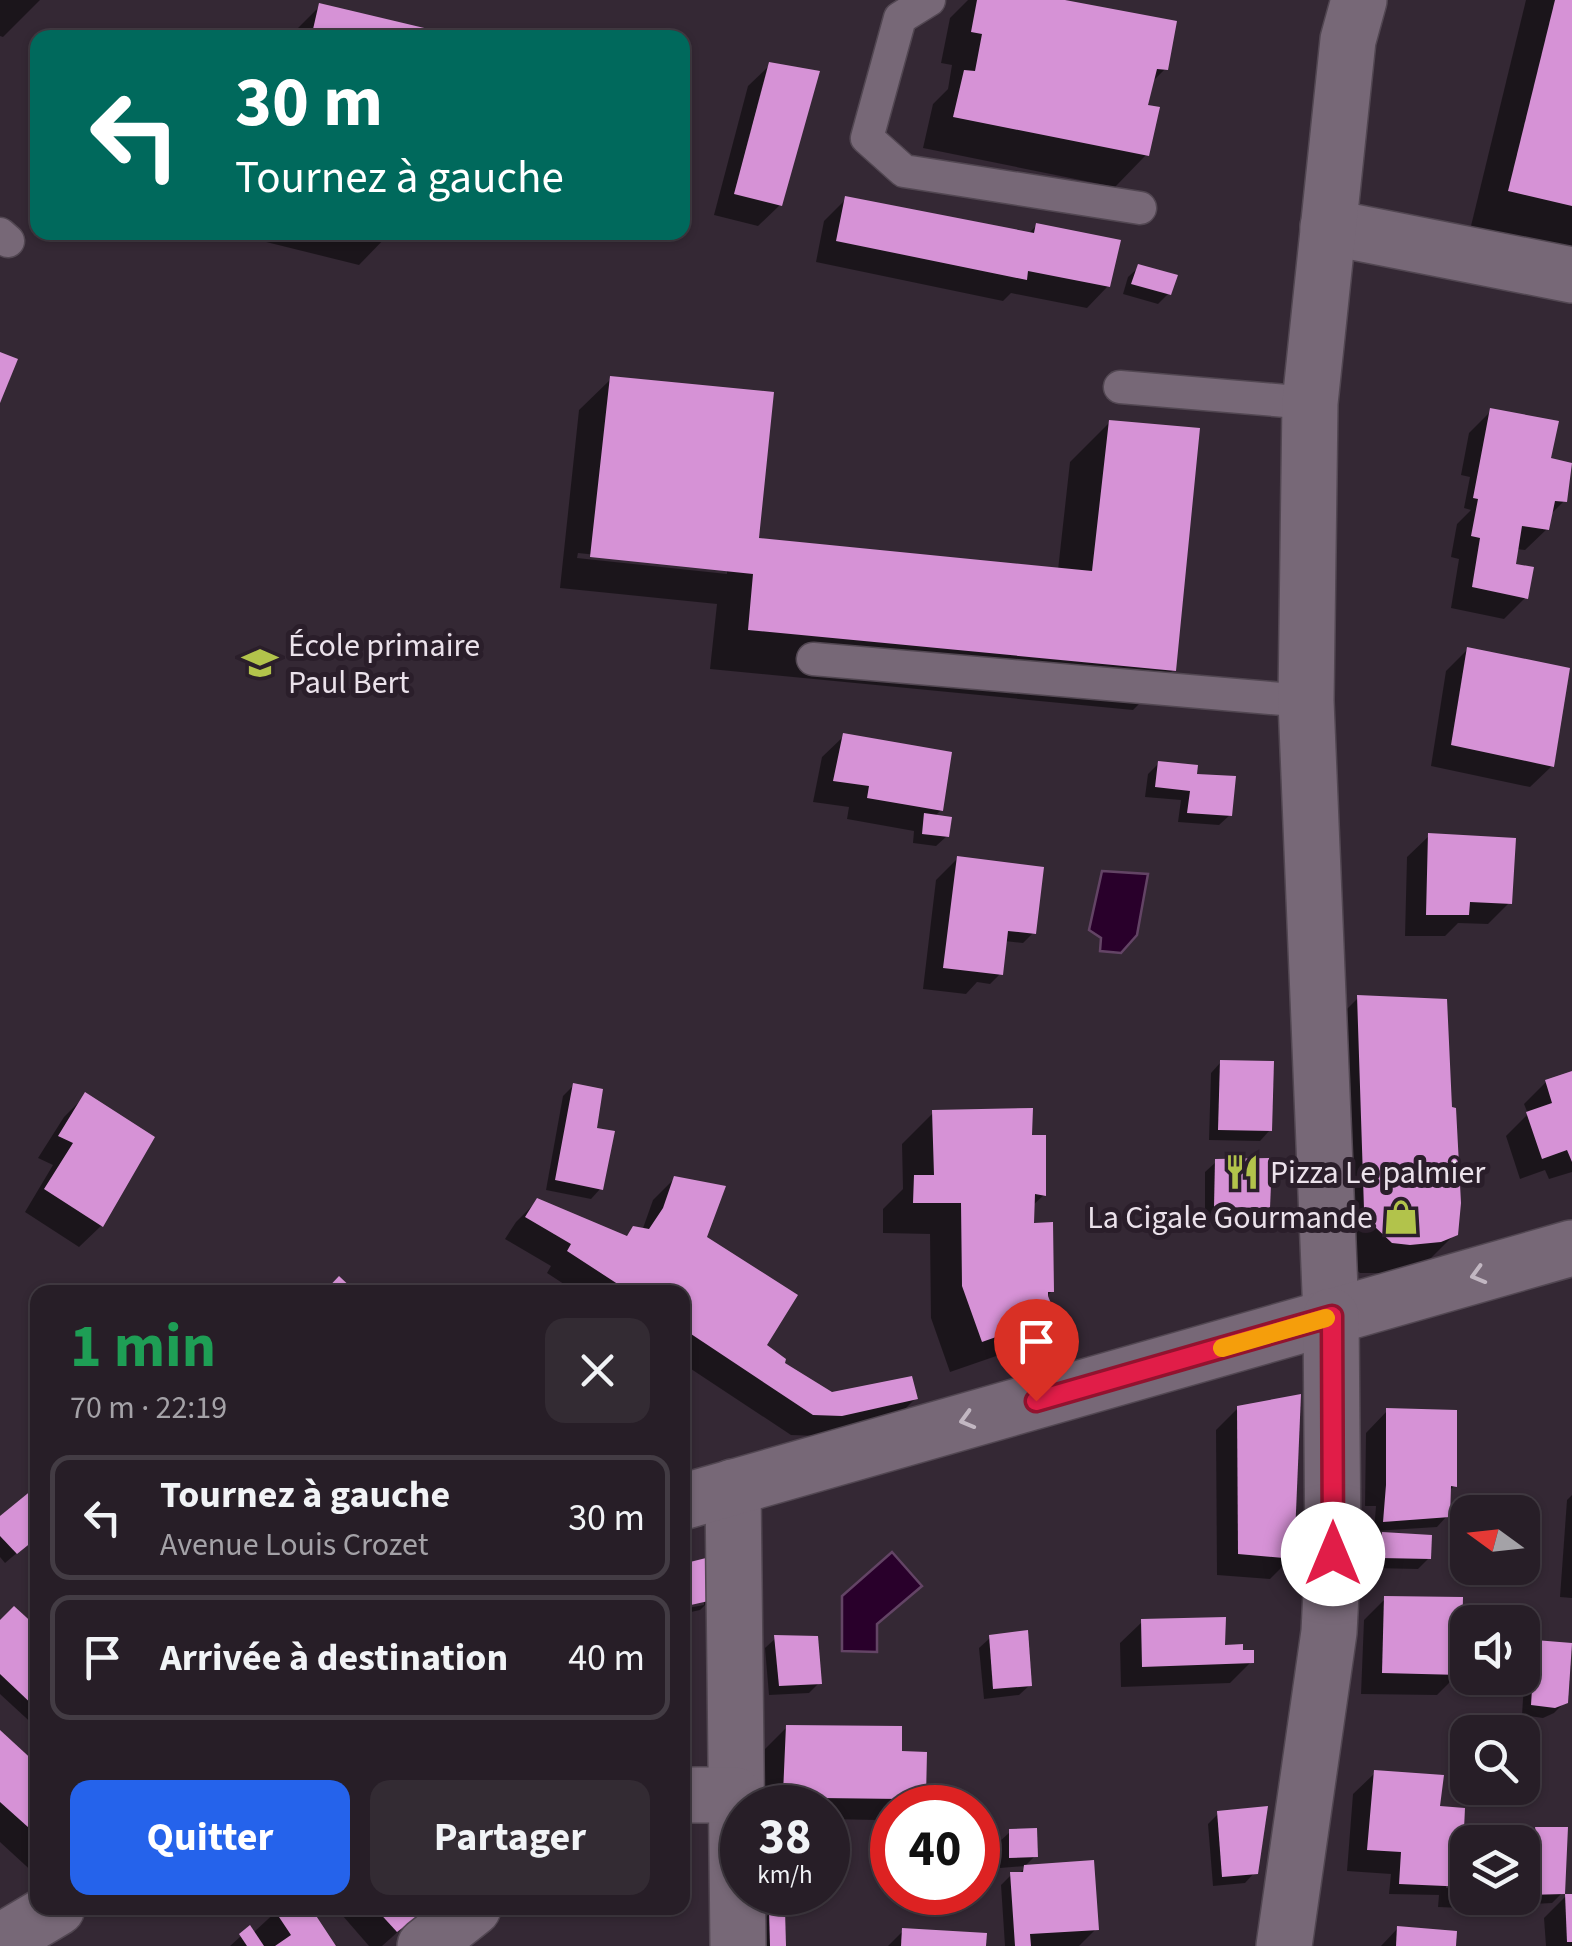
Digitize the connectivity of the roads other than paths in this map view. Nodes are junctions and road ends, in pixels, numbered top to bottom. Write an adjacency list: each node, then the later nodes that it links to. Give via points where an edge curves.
1 (930, 0): 3 (lane, via 900,18 867,138 904,171)
2 (1359, 0): 4 (street, via 1348,40)
3 (1140, 208)
4 (1328, 227): 5 (street); 7 (street)
5 (1572, 274)
6 (1120, 387): 7 (lane)
7 (1310, 402): 9 (street)
8 (813, 659): 9 (lane)
9 (1306, 701): 11 (street)
10 (1572, 1248): 11 (street, one-way to 11)
11 (1332, 1316): 12 (street, one-way to 12); 19 (street, via 1330,1632)
12 (708, 1495): 13 (street)
13 (708, 1795): 18 (street)
14 (46, 1915): 16 (street)
15 (463, 1915): 17 (street)
16 (0, 1942)
17 (424, 1946)
18 (738, 1946)
19 (1284, 1946)

